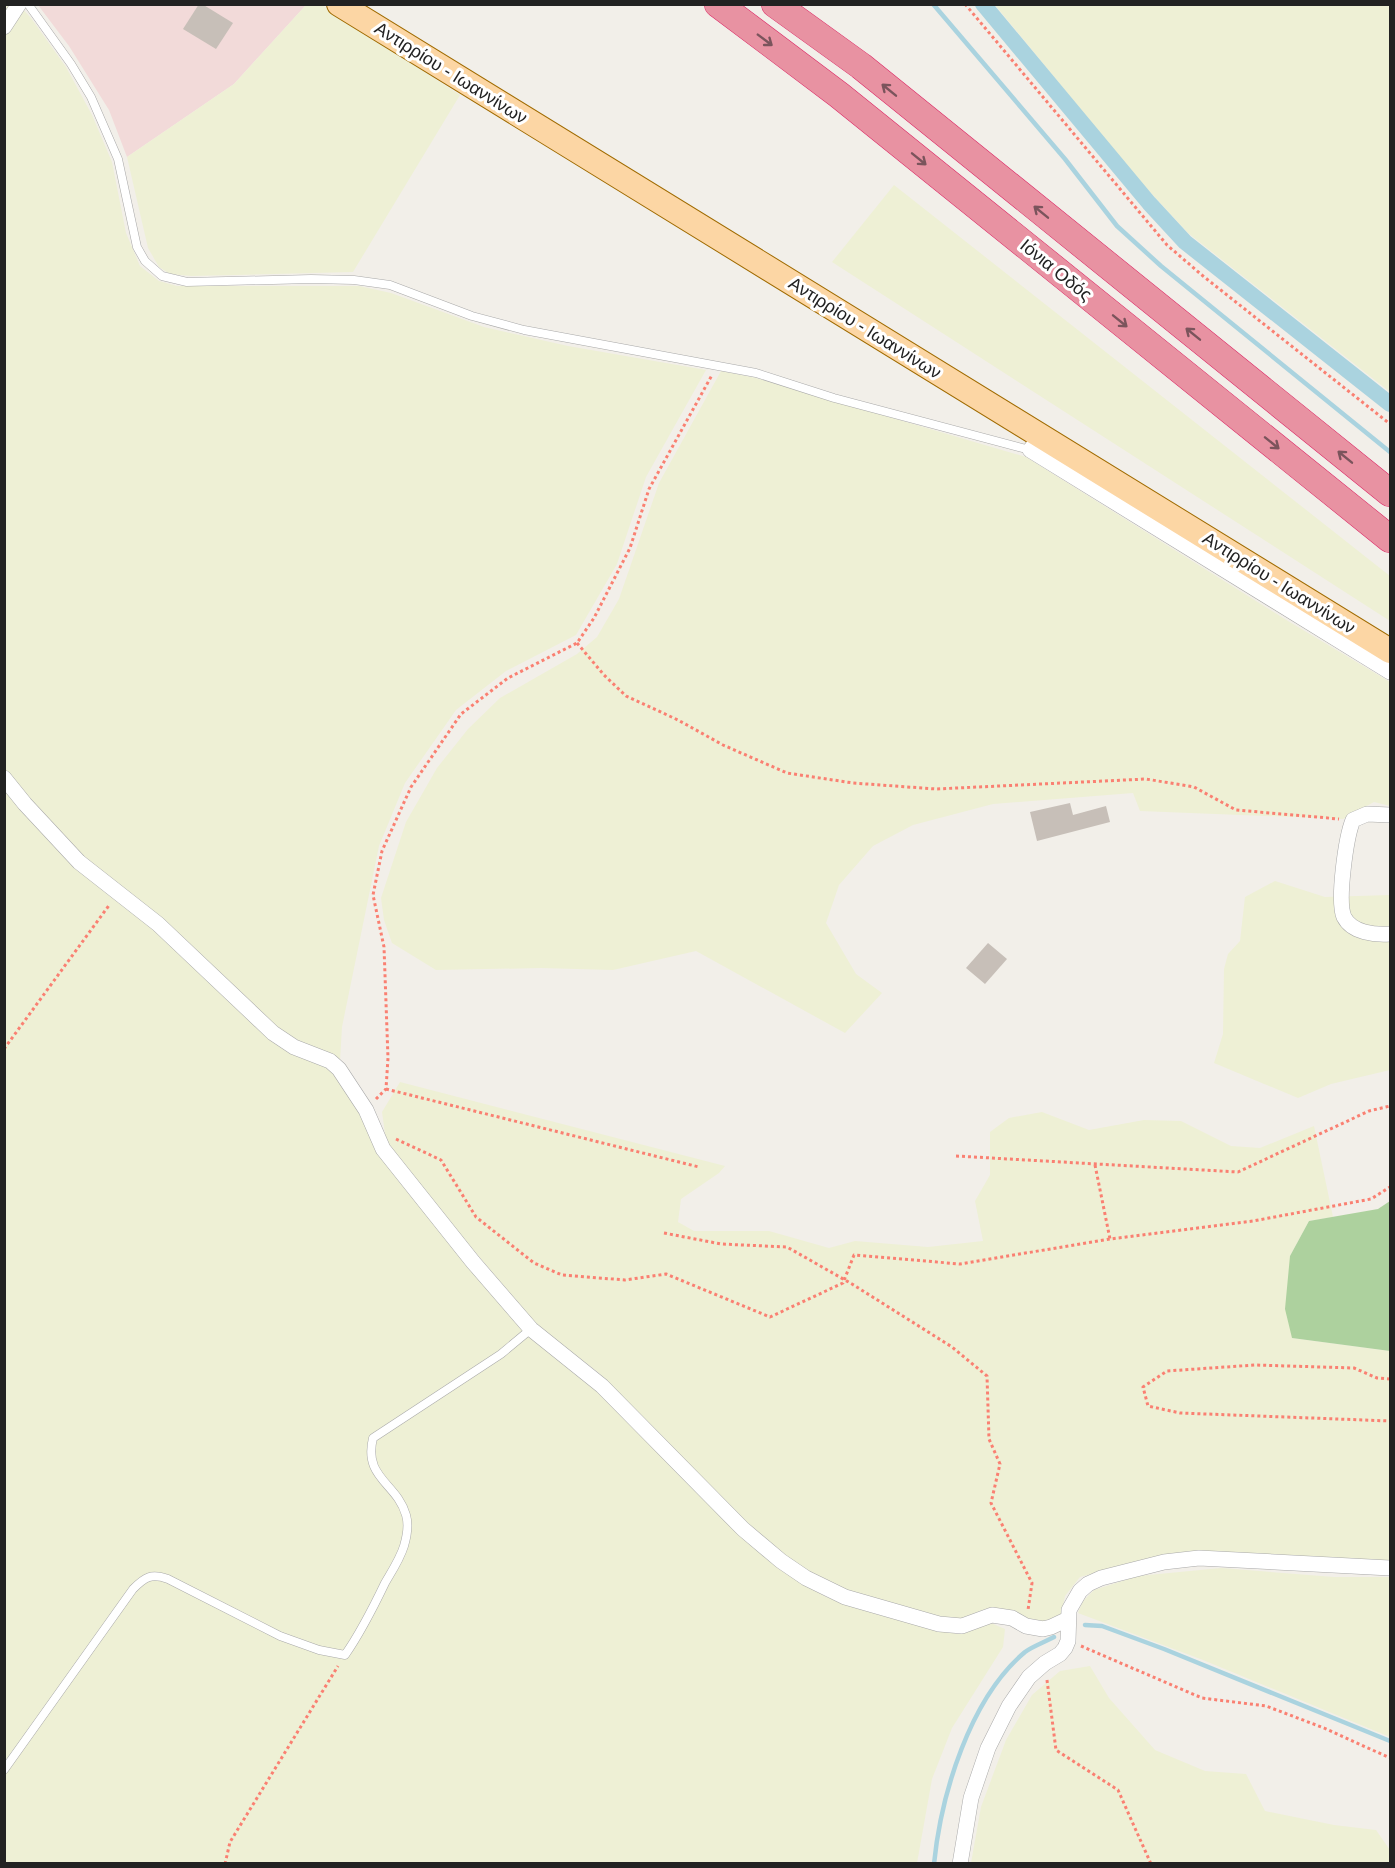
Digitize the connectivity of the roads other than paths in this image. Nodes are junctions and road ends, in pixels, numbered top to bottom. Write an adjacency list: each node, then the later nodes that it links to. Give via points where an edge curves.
1 (19, 4): 6 (street)
2 (28, 4): 7 (lane, via 91,97 118,159 137,247 145,261 162,276 187,282 333,280 390,285 472,316 524,330 766,375 834,398)
3 (339, 4): 7 (main road, Αντιρρίου - Ιωαννίνων)
4 (718, 4): 9 (highway, Ιόνια Οδός, one-way to 9, via 839,95)
5 (775, 4): 8 (highway, Ιόνια Οδός, one-way to 5, via 861,66)
6 (4, 27)
7 (1035, 443): 10 (main road, Αντιρρίου - Ιωαννίνων); 11 (street)
8 (1390, 493)
9 (1390, 539)
10 (1390, 651)
11 (1390, 672)
12 (4, 778): 15 (street, via 80,862 158,924 273,1033 339,1069 366,1110 383,1149)
13 (1390, 815): 14 (street, via 1367,814 1353,820 1348,833 1341,902 1344,918 1354,928)
14 (1390, 934)
15 (531, 1329): 17 (street, via 602,1386 743,1529 806,1578 845,1597 939,1624 962,1626 992,1615 1043,1629); 18 (lane, via 501,1354 373,1438 370,1460 401,1502 408,1529 404,1548 345,1655 280,1636 168,1579 150,1575 133,1589)
16 (1390, 1568): 17 (street, via 1219,1558 1164,1562 1088,1584 1072,1602)
17 (1068, 1619): 19 (street, via 1068,1641 1060,1654 1029,1677 1018,1691 988,1748 970,1798)
18 (4, 1770)
19 (960, 1863)

